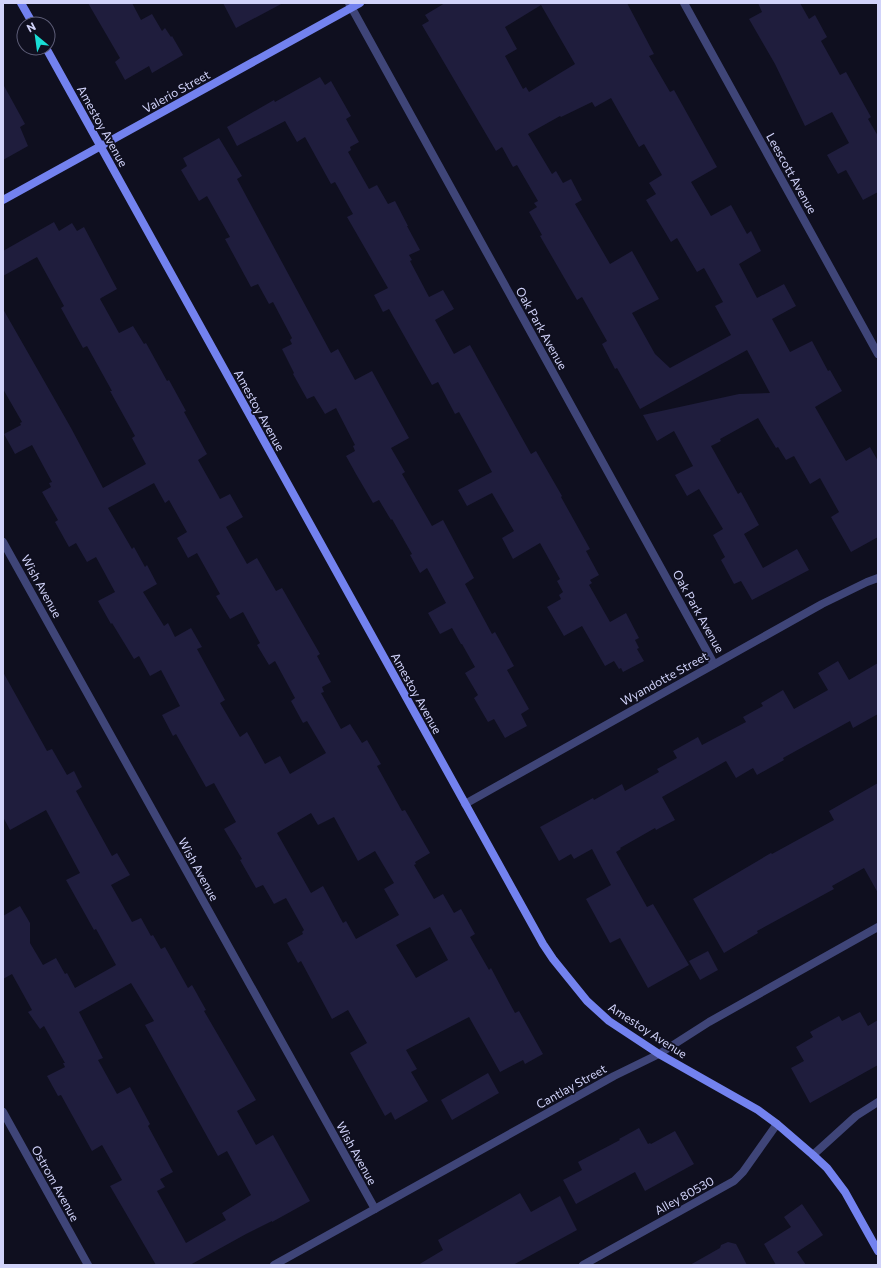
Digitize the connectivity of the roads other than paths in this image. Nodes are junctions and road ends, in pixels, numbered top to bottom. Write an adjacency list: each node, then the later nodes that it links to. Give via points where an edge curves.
1 (21, 3): 5 (street)
2 (360, 3): 4 (street, Valerio Street)
3 (684, 3): 9 (street, Leescott Avenue)
4 (351, 5): 7 (street, Valerio Street); 12 (street, Oak Park Avenue)
5 (28, 16)
6 (50, 56): 7 (street, Amestoy Avenue)
7 (101, 146): 8 (street, Valerio Street); 13 (street, Amestoy Avenue)
8 (3, 200)
9 (878, 354)
10 (3, 542): 20 (street, Wish Avenue)
11 (878, 578): 12 (street, Wyandotte Street, via 822,604)
12 (714, 664): 13 (street, Wyandotte Street)
13 (465, 804): 15 (street, Amestoy Avenue, via 543,944 557,964 588,1001 609,1021)
14 (878, 927): 15 (street, Cantlay Street, via 709,1022)
15 (659, 1054): 18 (street, Amestoy Avenue, via 758,1110); 20 (street, Cantlay Street, via 614,1076)
16 (878, 1102): 19 (street, via 856,1116)
17 (3, 1112): 22 (street, Ostrom Avenue)
18 (777, 1124): 19 (street, Amestoy Avenue); 24 (street, Alley 80530, via 734,1181)
19 (813, 1155): 21 (street, Amestoy Avenue, via 827,1168 845,1192)
20 (375, 1209): 23 (street, Cantlay Street)
21 (878, 1252)
22 (88, 1265)
23 (274, 1265)
24 (583, 1265)

